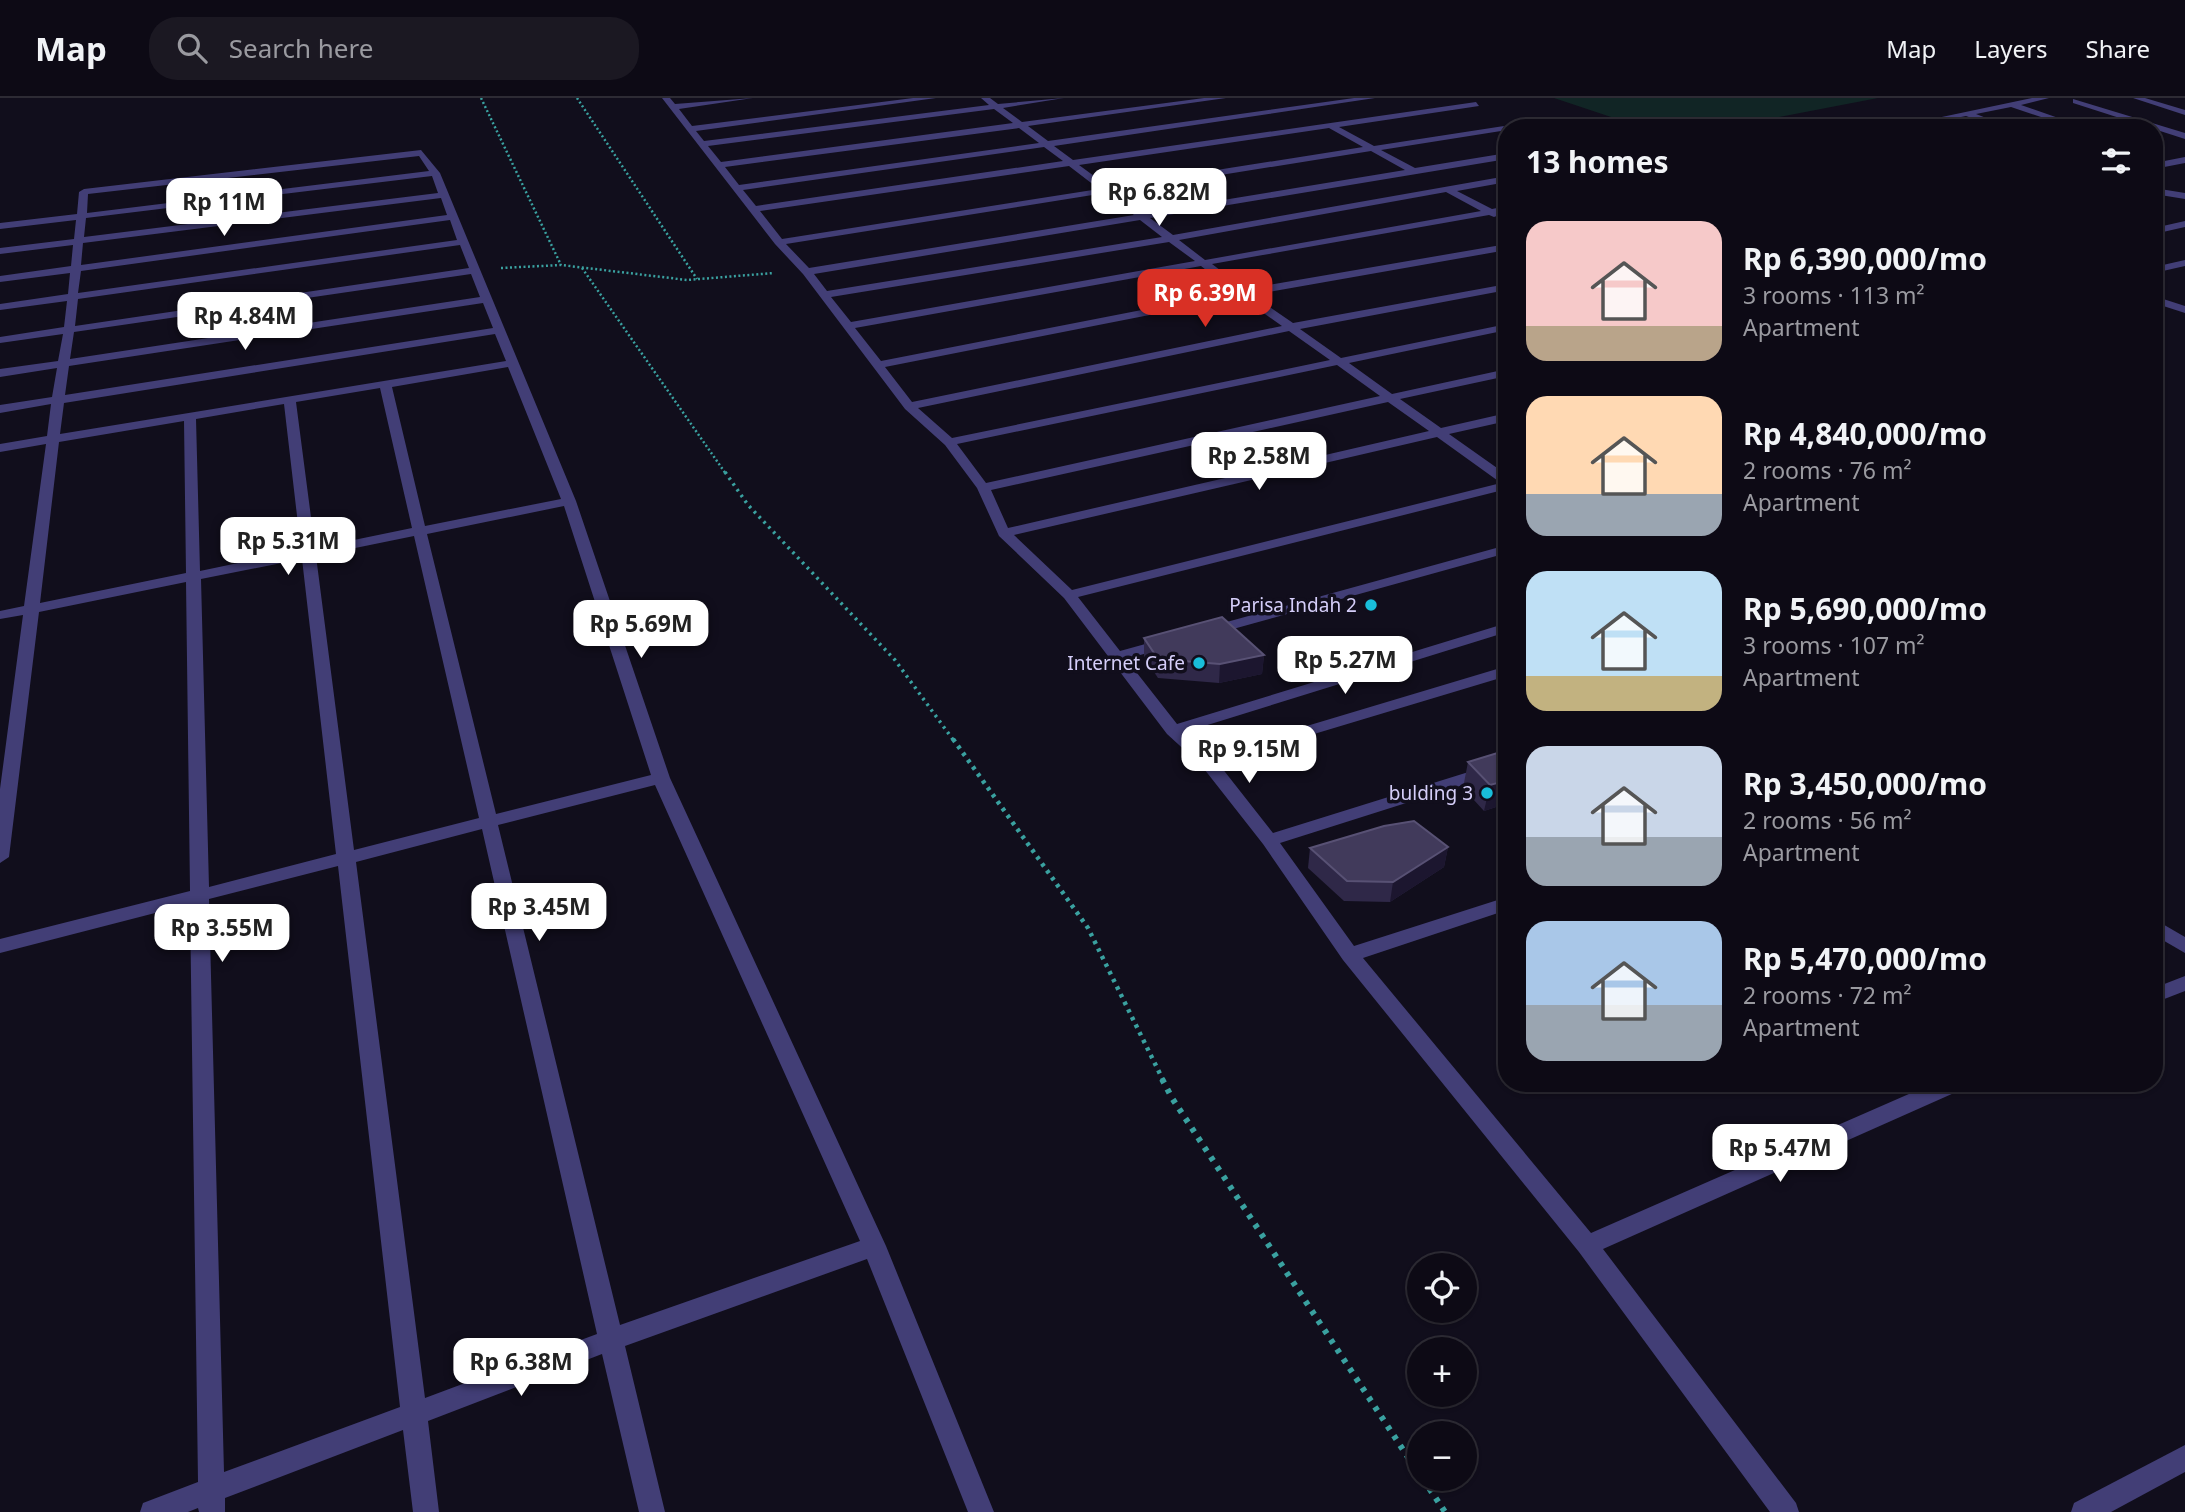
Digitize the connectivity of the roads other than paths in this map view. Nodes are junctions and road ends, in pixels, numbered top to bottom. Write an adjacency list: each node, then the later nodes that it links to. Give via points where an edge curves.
1 (749, 98): 11 (street)
2 (932, 98): 25 (street)
3 (985, 98): 14 (street)
4 (1060, 98): 14 (street)
5 (1222, 98): 22 (street)
6 (1280, 98): 15 (street)
7 (1371, 98): 15 (street)
8 (2045, 98): 13 (street)
9 (2137, 98): 17 (street)
10 (2076, 101): 21 (street)
11 (670, 103): 25 (street)
12 (1476, 104): 23 (street)
13 (2011, 104): 16 (street); 20 (street)
14 (996, 106): 22 (street); 28 (street)
15 (1299, 108): 23 (street); 29 (street)
16 (1966, 113): 18 (street); 19 (street)
17 (2185, 113)
18 (1941, 118)
19 (1983, 119)
20 (2056, 119)
21 (2132, 119)
22 (1021, 125): 29 (street); 36 (street)
23 (1331, 125): 30 (street); 34 (street)
24 (1498, 128): 30 (street)
25 (691, 129): 28 (street)
26 (2163, 129): 27 (street)
27 (2185, 136)
28 (703, 144): 36 (street)
29 (1047, 144): 34 (street); 42 (street)
30 (1372, 149): 37 (street); 44 (street)
31 (2164, 154): 33 (street)
32 (1498, 157): 37 (street)
33 (2184, 160): 35 (street)
34 (1072, 163): 44 (street); 48 (street)
35 (2163, 164)
36 (720, 165): 42 (street)
37 (1414, 171): 39 (street); 51 (street)
38 (435, 173): 46 (street); 52 (street); 52 (street, via 421,153 405,153 97,190 84,192)
39 (1425, 177)
40 (1498, 181): 43 (street)
41 (1437, 183): 43 (street)
42 (738, 188): 48 (street)
43 (1448, 189): 50 (street); 58 (street)
44 (1107, 190): 51 (street); 61 (street)
45 (2163, 194): 47 (street)
46 (444, 195): 54 (street); 59 (street)
47 (2185, 196)
48 (755, 209): 61 (street)
49 (1498, 211): 50 (street)
50 (1491, 212): 53 (street); 64 (street)
51 (1141, 215): 58 (street); 69 (street)
52 (83, 216): 56 (street); 59 (street)
53 (1498, 216)
54 (453, 217): 60 (street); 66 (street)
55 (2185, 224): 57 (street)
56 (0, 226)
57 (2163, 229)
58 (1173, 238): 64 (street); 73 (street)
59 (80, 241): 63 (street); 66 (street)
60 (463, 242): 68 (street); 74 (street)
61 (779, 242): 69 (street)
62 (1498, 249): 72 (street)
63 (0, 251)
64 (1203, 263): 72 (street); 79 (street)
65 (2185, 263): 67 (street)
66 (76, 268): 70 (street); 74 (street)
67 (2163, 268)
68 (475, 270): 75 (street); 82 (street)
69 (807, 272): 73 (street)
70 (0, 279)
71 (1498, 289): 80 (street)
72 (1243, 293): 80 (street); 88 (street)
73 (823, 295): 79 (street)
74 (73, 297): 77 (street); 82 (street)
75 (486, 299): 83 (street); 87 (street)
76 (2163, 302): 78 (street)
77 (0, 307)
78 (2185, 310)
79 (848, 326): 88 (street)
80 (1292, 327): 85 (street); 95 (street)
81 (1498, 329): 85 (street)
82 (69, 330): 84 (street); 87 (street)
83 (498, 330): 86 (street); 93 (street)
84 (0, 340)
85 (1338, 361): 92 (street); 101 (street)
86 (512, 363): 91 (street); 106 (street)
87 (63, 364): 89 (street); 93 (street)
88 (879, 365): 95 (street)
89 (0, 373)
90 (1498, 374): 92 (street)
91 (385, 384): 94 (street); 107 (street)
92 (1386, 398): 99 (street); 105 (street)
93 (58, 400): 96 (street); 100 (street)
94 (290, 400): 97 (street); 110 (street)
95 (909, 405): 101 (street)
96 (0, 409)
97 (190, 418): 100 (street); 111 (street)
98 (1498, 419): 99 (street)
99 (1438, 434): 103 (street); 108 (street)
100 (53, 439): 102 (street); 113 (street)
101 (949, 442): 105 (street)
102 (0, 448)
103 (1498, 477)
104 (1498, 485): 112 (street)
105 (982, 488): 108 (street)
106 (569, 501): 107 (street); 121 (street)
107 (421, 532): 110 (street); 122 (street)
108 (1004, 533): 112 (street)
109 (1498, 551): 116 (street)
110 (310, 555): 111 (street); 125 (street)
111 (194, 578): 113 (street); 126 (street)
112 (1069, 595): 116 (street)
113 (32, 609): 114 (street); 124 (street)
114 (0, 615)
115 (1498, 630): 118 (street)
116 (1116, 657): 118 (street)
117 (1498, 674): 119 (street)
118 (1173, 730): 119 (street)
119 (1207, 761): 123 (street)
120 (1498, 768): 123 (street)
121 (661, 778): 122 (street); 136 (street)
122 (489, 820): 125 (street); 137 (street)
123 (1269, 840): 131 (street)
124 (0, 857)
125 (347, 858): 126 (street); 138 (street)
126 (201, 897): 129 (street); 140 (street)
127 (1498, 906): 131 (street)
128 (2163, 932): 130 (street)
129 (0, 946)
130 (2185, 946)
131 (1350, 955): 135 (street)
132 (2185, 983): 133 (street)
133 (2163, 992)
134 (1936, 1092): 135 (street)
135 (1587, 1245): 145 (street)
136 (874, 1246): 137 (street); 144 (street)
137 (610, 1340): 138 (street); 143 (street)
138 (414, 1414): 140 (street); 142 (street)
139 (2185, 1458): 146 (street)
140 (212, 1502): 141 (street)
141 (153, 1512)
142 (426, 1512)
143 (652, 1512)
144 (981, 1512)
145 (1786, 1512)
146 (2084, 1512)

